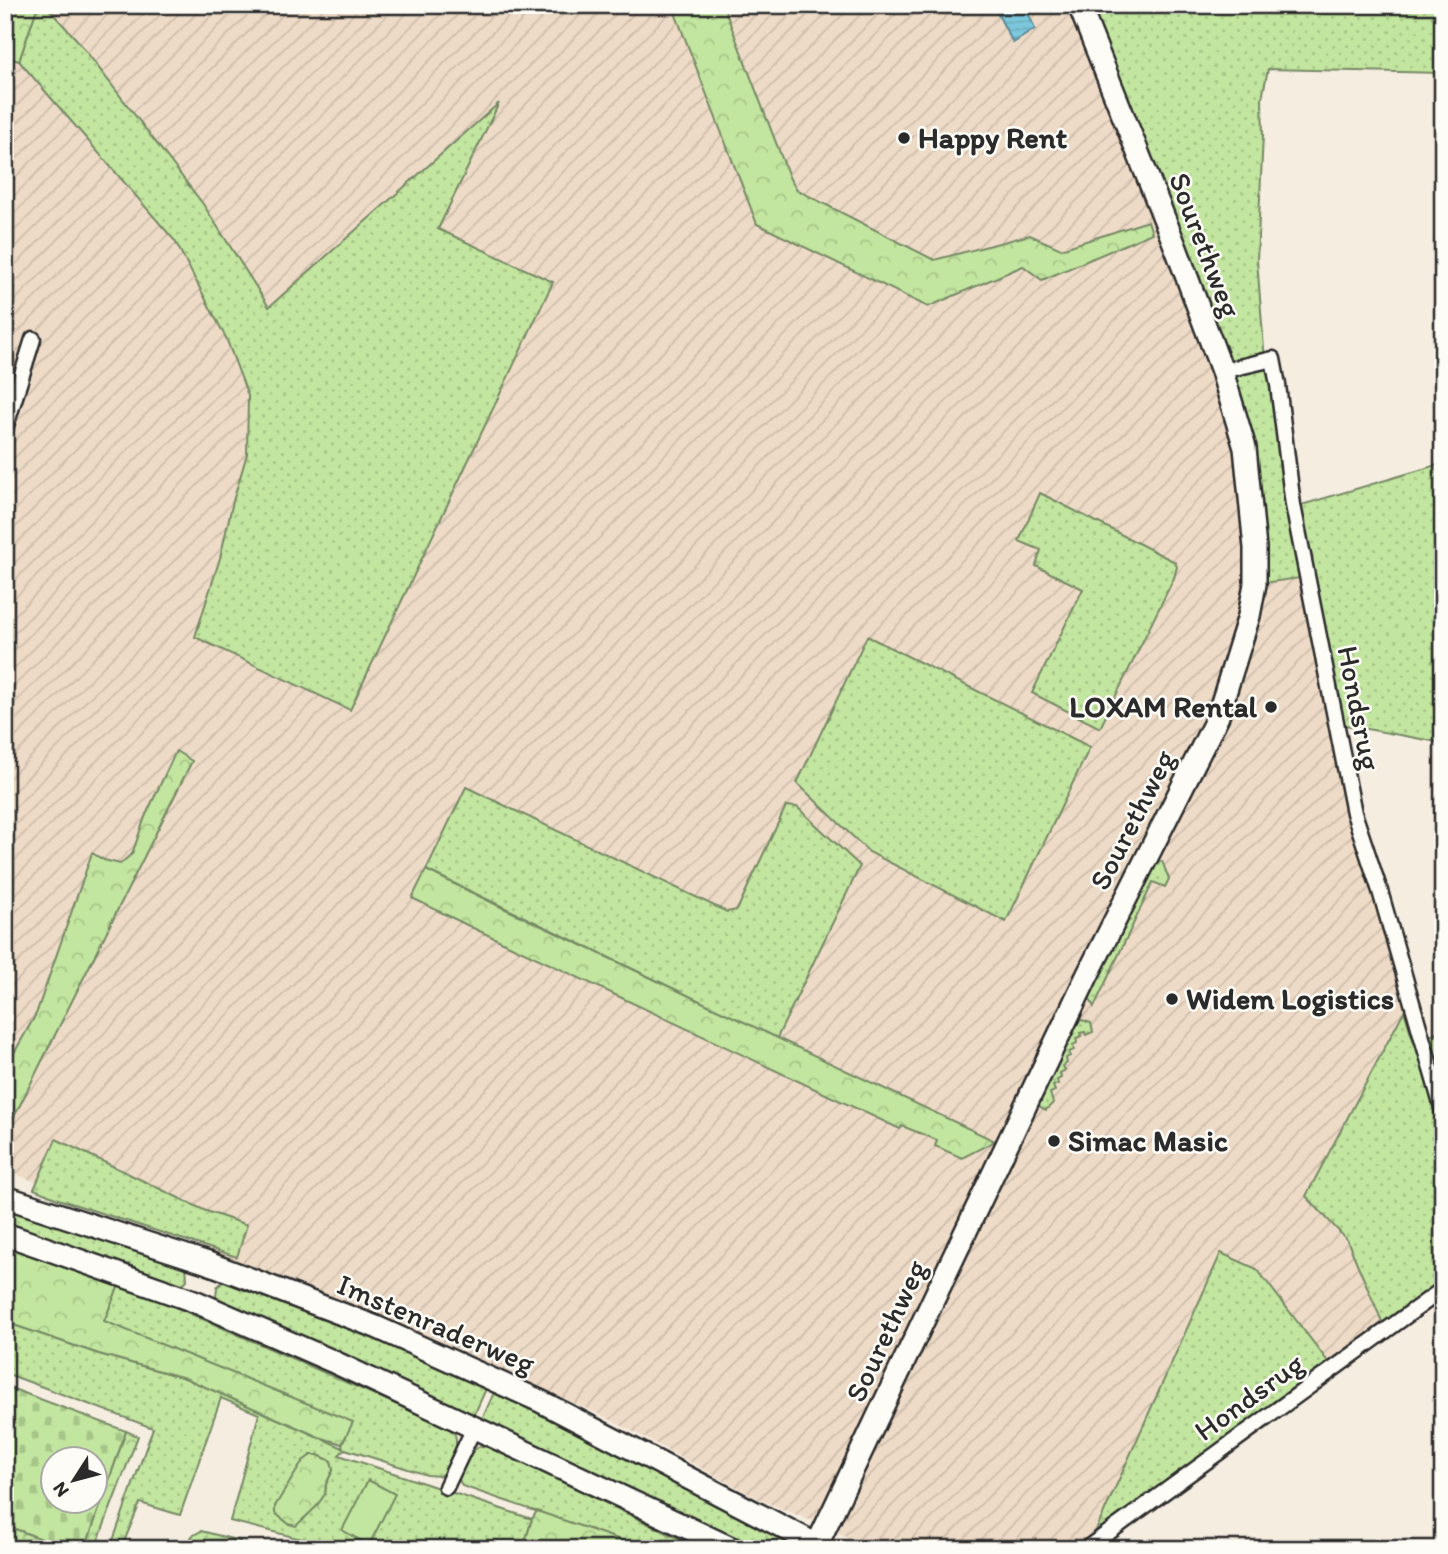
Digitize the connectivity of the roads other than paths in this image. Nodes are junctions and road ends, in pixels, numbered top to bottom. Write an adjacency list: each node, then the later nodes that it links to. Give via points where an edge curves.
1 (1079, 5): 3 (street, Sourethweg)
2 (33, 340): 4 (street)
3 (1222, 371): 5 (street, Hondsrug, via 1273,359 1297,530 1354,813); 11 (street, Sourethweg, via 1245,448 1255,584 1218,716 1087,976)
4 (5, 429)
5 (1443, 1111)
6 (5, 1197): 11 (street, Imstenraderweg, via 208,1263 376,1327 540,1401)
7 (5, 1234): 9 (street, via 194,1301)
8 (1443, 1289): 13 (street, Hondsrug)
9 (474, 1428): 10 (street); 12 (street)
10 (446, 1487)
11 (820, 1547)
12 (733, 1549)
13 (1086, 1549)

